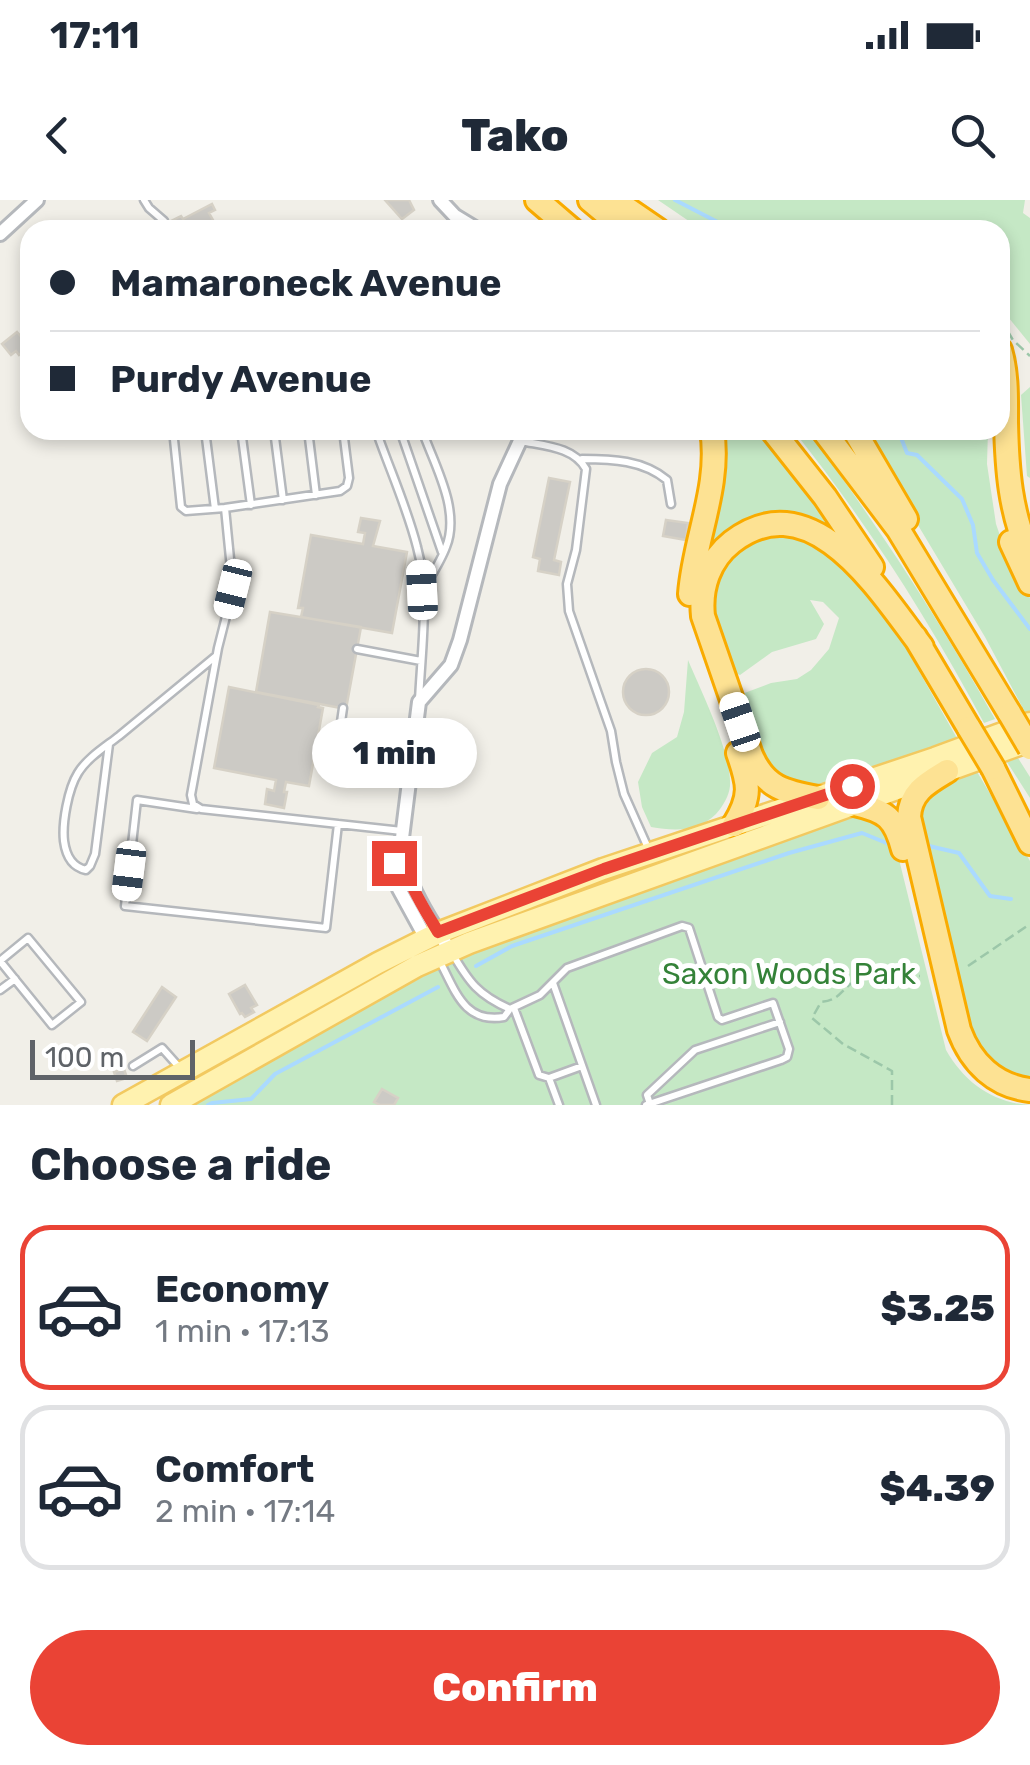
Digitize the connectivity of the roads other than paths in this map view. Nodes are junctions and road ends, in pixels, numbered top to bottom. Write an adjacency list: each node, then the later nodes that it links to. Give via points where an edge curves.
1 (37, 200): 12 (street)
2 (144, 200): 7 (lane)
3 (440, 200): 8 (street)
4 (590, 200): 10 (highway)
5 (614, 200): 11 (highway)
6 (538, 201): 9 (highway)
7 (163, 220)
8 (462, 220)
9 (558, 220)
10 (614, 220)
11 (643, 220)
12 (0, 234)
13 (174, 440): 35 (lane, via 182,507)
14 (207, 440): 35 (lane)
15 (242, 440): 34 (lane)
16 (275, 440): 32 (lane)
17 (309, 440): 31 (lane)
18 (343, 440): 31 (lane, via 347,486)
19 (380, 440): 39 (lane, via 418,546)
20 (403, 440): 36 (lane)
21 (426, 440): 36 (lane, via 451,520)
22 (520, 440): 45 (street, via 500,484 460,640 450,665)
23 (537, 440): 30 (lane)
24 (713, 440): 59 (highway, via 690,606 748,784)
25 (780, 440): 40 (highway, via 848,530)
26 (831, 440): 44 (highway, via 898,529)
27 (860, 440): 44 (highway)
28 (994, 440): 38 (highway, via 1001,510)
29 (1007, 440): 37 (highway, via 1011,496)
30 (580, 459): 33 (lane, via 656,470 667,480); 63 (lane, via 586,482 567,584 569,611 611,731 624,794)
31 (316, 495): 32 (lane)
32 (282, 500): 34 (lane)
33 (671, 504)
34 (251, 505): 35 (lane)
35 (220, 508): 42 (lane, via 233,589)
36 (443, 553): 39 (lane)
37 (1030, 556)
38 (1030, 583)
39 (422, 590): 43 (lane)
40 (922, 647): 53 (highway, bridge); 55 (highway, via 858,566 808,530 763,527 717,556 705,582 703,616 751,755 774,785)
41 (357, 649): 43 (lane)
42 (217, 656): 50 (lane); 57 (lane, via 192,795)
43 (420, 662): 45 (lane)
44 (981, 664): 47 (highway)
45 (418, 702): 52 (street)
46 (343, 708): 49 (lane)
47 (1020, 718): 51 (highway, bridge); 55 (main road)
48 (322, 740): 49 (lane)
49 (338, 743): 52 (lane)
50 (109, 744): 50 (lane, via 83,766 69,792 64,838 71,862 86,870 95,854)
51 (1030, 744): 54 (main road)
52 (412, 758): 61 (street)
53 (993, 768): 60 (highway); 62 (highway)
54 (947, 771): 56 (main road); 76 (highway, via 918,791 909,812 960,1030 967,1050 988,1073)
55 (818, 798): 59 (main road)
56 (855, 804): 65 (main road); 78 (highway, via 881,812 896,827 957,1055 986,1087)
57 (200, 809): 58 (lane); 58 (lane, via 137,800 125,906 326,928)
58 (338, 824): 61 (lane)
59 (734, 825): 63 (main road)
60 (1030, 828)
61 (403, 831): 64 (street, via 400,854)
62 (1030, 843)
63 (650, 854): 64 (main road)
64 (432, 935): 65 (street); 74 (main road)
65 (444, 954): 70 (lane, via 490,1001); 70 (lane, via 468,1011 493,1019); 81 (main road)
66 (0, 961): 67 (lane); 67 (lane, via 28,938 80,1002 52,1025)
67 (15, 979): 69 (lane)
68 (553, 983): 70 (lane); 71 (lane, via 568,968 682,926 689,928 722,1020 774,1002); 73 (lane)
69 (0, 990)
70 (512, 1008): 75 (lane, via 538,1075)
71 (780, 1022): 77 (lane, via 787,1057); 79 (lane, via 694,1050 647,1095)
72 (133, 1066): 74 (lane, via 162,1048)
73 (582, 1066): 75 (lane); 83 (lane)
74 (184, 1072): 80 (main road)
75 (549, 1078): 82 (lane)
76 (1030, 1090)
77 (674, 1096): 79 (lane); 84 (lane)
78 (1030, 1101)
79 (648, 1104)
80 (124, 1105)
81 (171, 1105)
82 (560, 1105)
83 (596, 1105)
84 (679, 1105)

